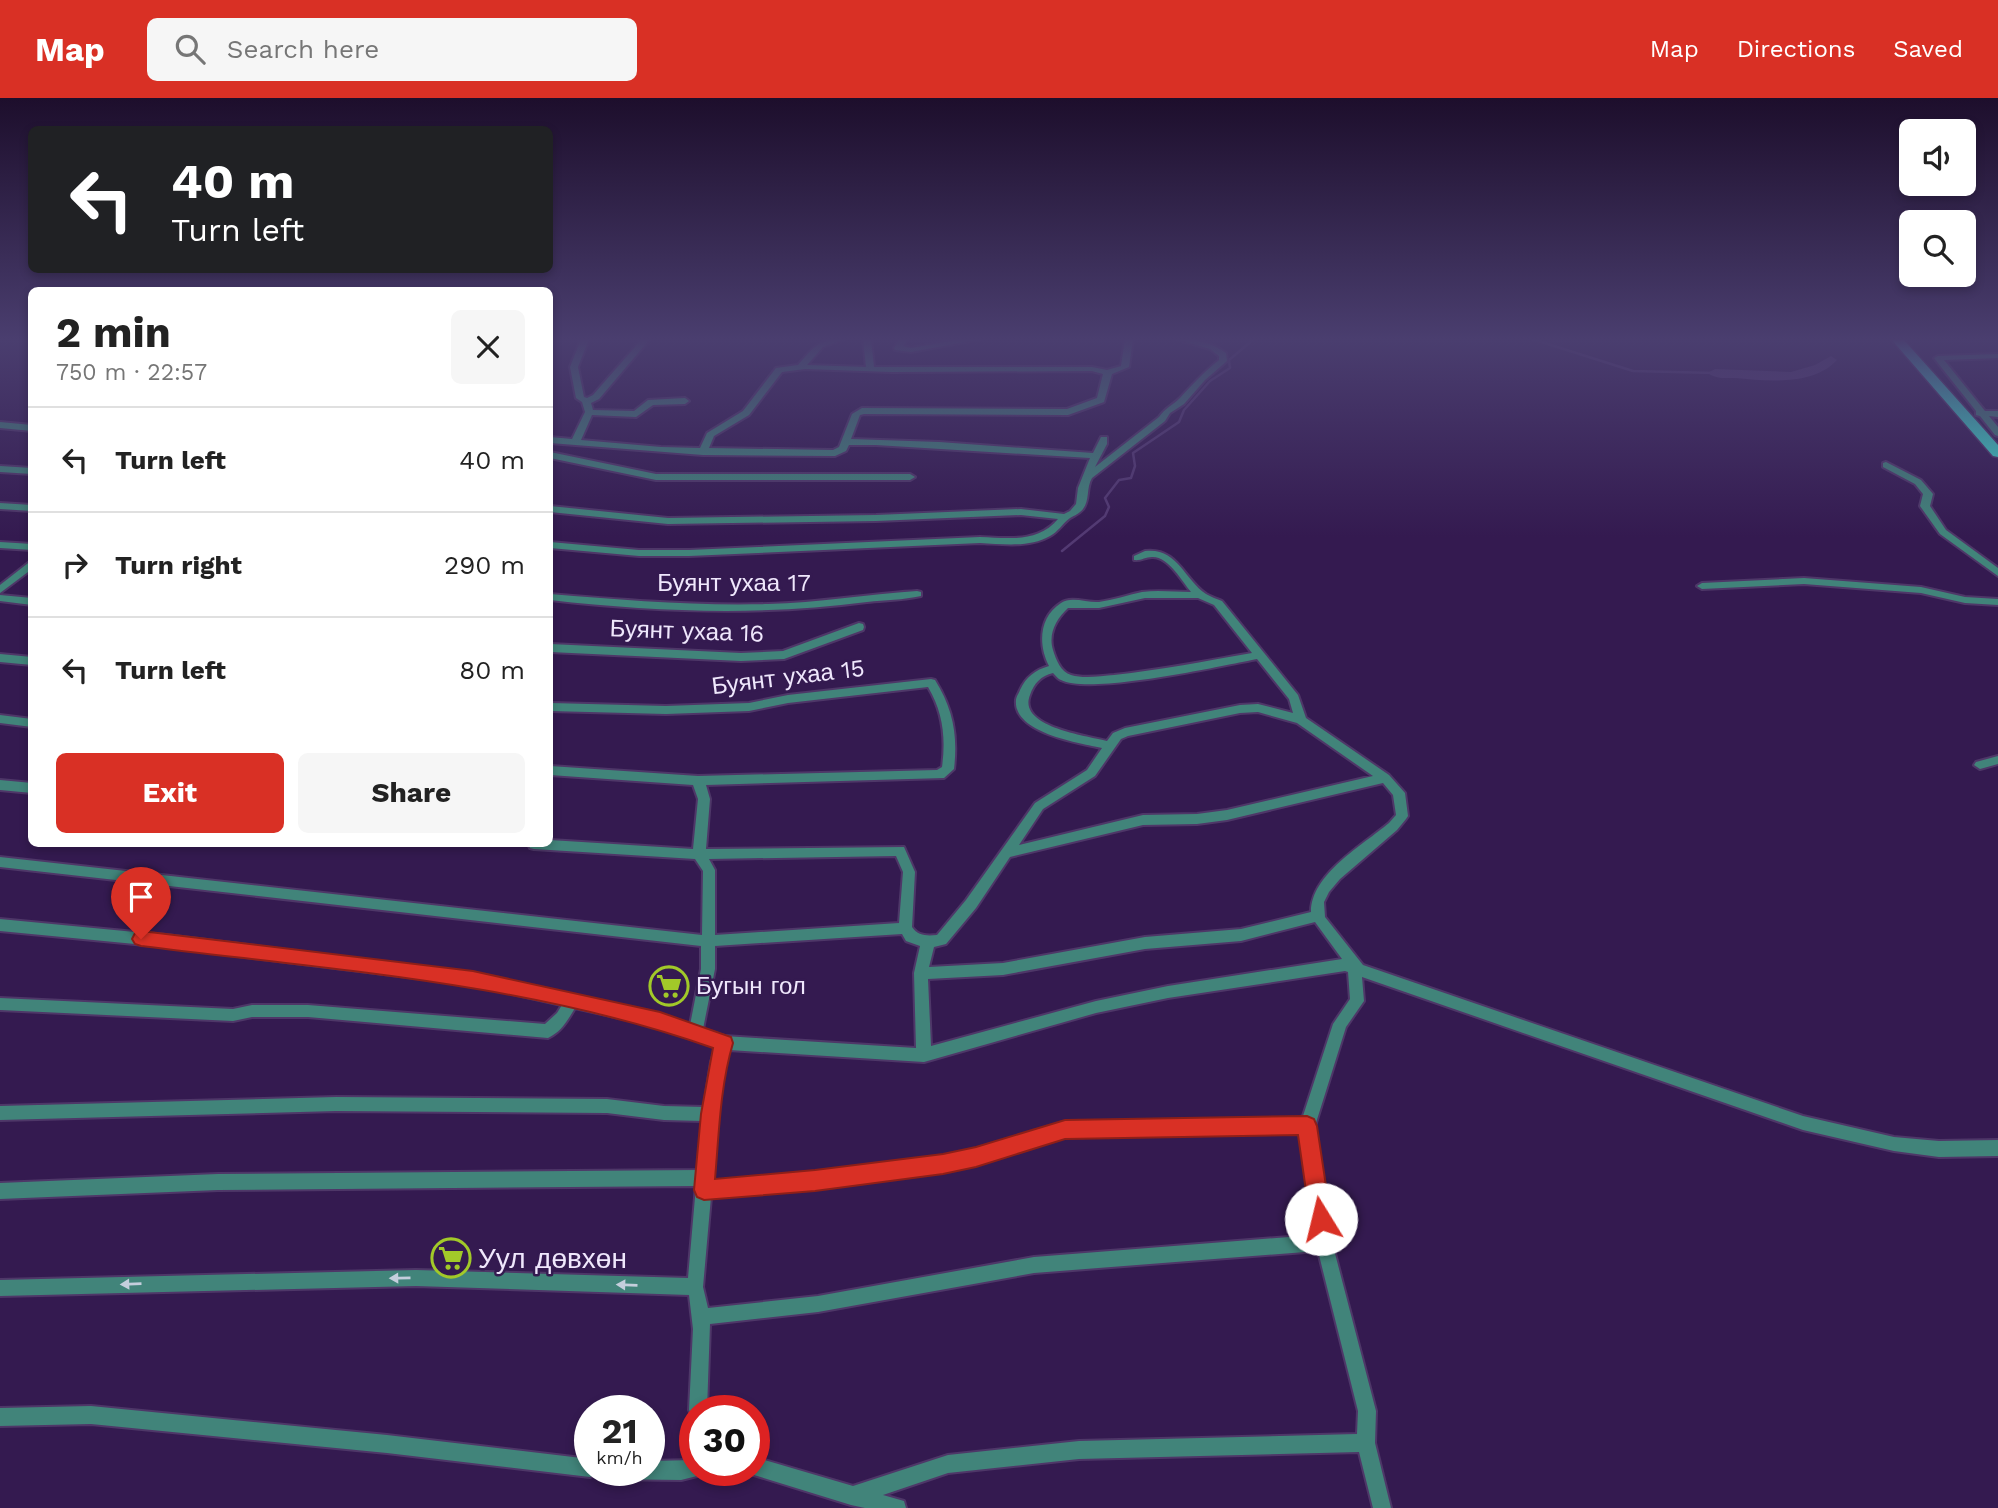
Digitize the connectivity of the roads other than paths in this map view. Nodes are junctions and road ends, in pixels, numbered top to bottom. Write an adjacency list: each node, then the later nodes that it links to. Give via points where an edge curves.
1 (588, 405): 9 (street)
2 (648, 405): 9 (street, via 636,414)
3 (752, 405): 19 (street, via 710,435)
4 (1090, 405): 17 (street, via 1068,412 869,410 856,414)
5 (1177, 405): 26 (street)
6 (1958, 405): 20 (main road)
7 (1969, 405): 11 (main road)
8 (1972, 405): 11 (street)
9 (589, 412): 18 (street)
10 (1998, 414): 11 (street)
11 (1980, 416): 14 (main road)
12 (0, 425): 13 (street)
13 (28, 428)
14 (1997, 437)
15 (1104, 439): 22 (street)
16 (553, 440): 18 (street)
17 (845, 442): 19 (street, via 835,453); 22 (street, via 896,441)
18 (575, 443): 19 (street)
19 (703, 452)
20 (1998, 453)
21 (553, 456): 27 (street, via 656,477)
22 (1095, 456): 26 (street)
23 (1886, 465): 37 (street, via 1918,482 1928,494 1925,506 1943,532)
24 (0, 469): 25 (street)
25 (28, 471)
26 (1089, 476): 31 (street, via 1083,482 1082,506)
27 (909, 477)
28 (0, 506): 29 (street)
29 (28, 508)
30 (553, 509): 31 (street, via 668,521 1021,512)
31 (1065, 517): 33 (street, via 1042,537 1011,543 980,540 689,553)
32 (0, 545): 34 (street)
33 (553, 545)
34 (28, 547)
35 (1138, 558): 41 (street, via 1150,555 1176,564)
36 (28, 566): 39 (street)
37 (1998, 573)
38 (1702, 586): 45 (street, via 1804,581 1921,590)
39 (0, 590)
40 (917, 594): 42 (street, Буянт ухаа 17, via 783,607)
41 (1201, 595): 48 (street, via 1218,603); 51 (street, via 1145,595 1099,605 1066,604 1046,633)
42 (553, 597)
43 (0, 598): 44 (street)
44 (28, 602)
45 (1998, 602)
46 (859, 627): 47 (street, Буянт ухаа 16, via 784,655)
47 (553, 648)
48 (1259, 655): 51 (street, via 1084,681 1066,678); 54 (street, via 1294,698)
49 (0, 658): 50 (street)
50 (28, 661)
51 (1055, 669): 56 (street, via 1034,677 1021,697 1027,719 1043,728)
52 (553, 707): 61 (street, Буянт ухаа 15, via 749,707 931,683 952,740 948,769 940,775)
53 (0, 719): 55 (street)
54 (1301, 720): 56 (street, via 1258,708 1240,709 1125,732); 60 (street)
55 (28, 722)
56 (1111, 746): 65 (street, via 1091,774 1039,806)
57 (1998, 760): 58 (street)
58 (1980, 765)
59 (553, 770): 61 (street)
60 (1385, 778): 65 (street, via 1227,815 1143,820); 68 (street, via 1399,793 1402,816 1395,828 1331,877 1318,902)
61 (698, 781): 66 (street, via 704,799)
62 (0, 785): 63 (street)
63 (28, 788)
64 (553, 845): 66 (street)
65 (1007, 853): 72 (street, via 941,940)
66 (699, 854): 70 (street, via 900,850 909,872); 71 (street, via 709,870)
67 (0, 862): 71 (street)
68 (1318, 916): 73 (street); 74 (street, via 1241,935 1145,943 1003,969)
69 (0, 925): 75 (street, via 473,979)
70 (905, 929): 71 (street); 72 (street, via 911,937)
71 (706, 941): 77 (street, via 708,970)
72 (928, 942): 74 (street)
73 (1357, 967): 79 (street, via 1345,965 1168,992); 82 (street, via 1357,1001 1340,1024); 83 (street, via 1837,1132 1939,1149)
74 (921, 973): 79 (street)
75 (572, 1000): 76 (street, via 548,1031 308,1011 233,1015); 77 (street)
76 (0, 1004)
77 (695, 1033): 78 (street)
78 (724, 1043): 79 (street); 81 (street)
79 (924, 1055)
80 (0, 1113): 81 (street, via 337,1104 607,1106)
81 (711, 1114): 84 (street)
82 (1307, 1126): 84 (street, via 1065,1130 943,1164 815,1181); 86 (street)
83 (1998, 1148)
84 (704, 1184): 85 (street, via 218,1182); 87 (street)
85 (0, 1191)
86 (1324, 1242): 89 (street, via 1034,1265 818,1304); 92 (street, via 1367,1411)
87 (695, 1287): 88 (street, one-way to 88, via 416,1278); 89 (street)
88 (0, 1288)
89 (700, 1317): 90 (street)
90 (698, 1395)
91 (0, 1417): 93 (street, via 91,1415)
92 (1366, 1443): 95 (street, via 1054,1452 947,1464); 97 (street)
93 (574, 1466)
94 (770, 1471): 95 (street)
95 (851, 1496): 96 (street)
96 (897, 1508)
97 (1382, 1508)

